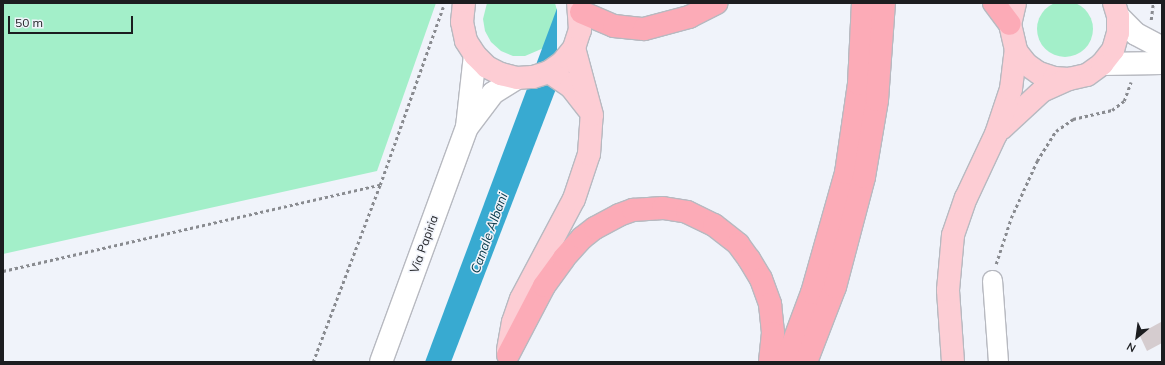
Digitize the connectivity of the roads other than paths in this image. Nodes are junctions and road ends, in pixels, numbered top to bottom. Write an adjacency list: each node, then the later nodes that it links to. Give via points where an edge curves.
1 (464, 3): 13 (main road, Via Papiria, via 462,22 466,41)
2 (716, 3): 7 (highway, via 689,17 644,29 614,26)
3 (863, 3): 26 (highway, via 859,84 845,180 808,304)
4 (884, 3): 27 (highway, via 877,100 864,177 835,287)
5 (994, 3): 9 (highway)
6 (1015, 3): 9 (main road)
7 (580, 8): 10 (main road, Via Papiria, via 580,30)
8 (1116, 9): 11 (main road, via 1136,34); 15 (main road, via 1118,33)
9 (1010, 24): 12 (main road)
10 (574, 48): 16 (main road, Via Papiria, via 562,63); 19 (main road)
11 (1162, 48)
12 (1016, 51): 18 (main road, via 1026,64 1039,73); 21 (main road, via 1011,89)
13 (475, 55): 17 (main road, Via Papiria, via 491,69); 20 (main road, Via Papiria)
14 (1162, 63): 15 (main road)
15 (1102, 64): 18 (main road, via 1087,75)
16 (548, 72): 17 (main road, Via Papiria, via 533,77); 19 (main road, via 571,87)
17 (517, 78): 20 (main road, Via Papiria, via 493,93)
18 (1069, 79): 21 (main road, via 1042,91)
19 (592, 115): 23 (main road, via 591,143 581,181 521,299 513,322)
20 (467, 127): 24 (main road, Via Papiria)
21 (996, 134): 28 (main road, via 968,192 953,235 948,290)
22 (992, 280): 29 (street)
23 (508, 358): 25 (highway, via 547,281 582,238 619,215 634,210 663,208 687,212 714,225 730,237 746,255 761,278 770,304 773,333)
24 (381, 362)
25 (770, 362)
26 (786, 362)
27 (806, 362)
28 (953, 362)
29 (998, 362)

